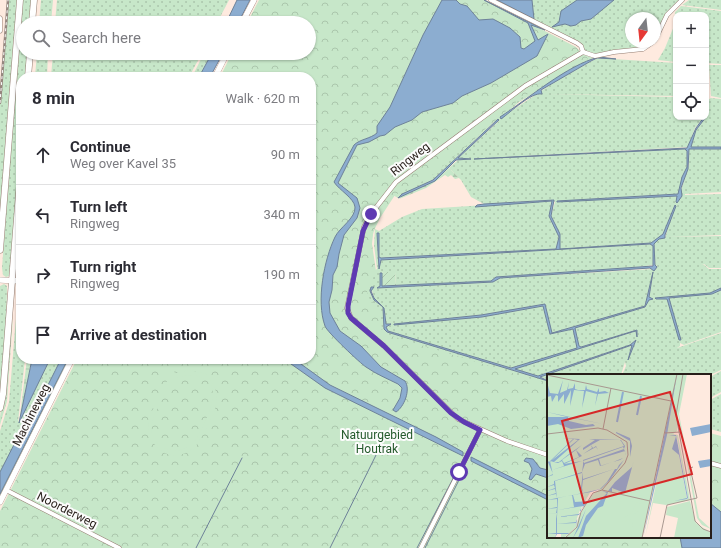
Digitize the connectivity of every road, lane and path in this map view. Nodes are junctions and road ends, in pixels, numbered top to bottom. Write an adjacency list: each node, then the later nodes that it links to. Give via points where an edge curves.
1 (20, 0): 6 (main road)
2 (34, 0): 7 (main road)
3 (254, 0): 8 (street)
4 (491, 0): 14 (street, via 577,43)
5 (682, 0): 10 (street, via 669,12)
6 (19, 16)
7 (33, 16)
8 (246, 16)
9 (0, 18): 11 (street)
10 (661, 27)
11 (0, 31)
12 (644, 48): 14 (street, via 595,56)
13 (16, 50): 20 (main road)
14 (583, 52): 26 (street, Ringweg, via 525,86 401,178 371,214 363,231 348,306 349,315 451,413)
15 (29, 60): 17 (main road)
16 (224, 60): 18 (street)
17 (28, 72)
18 (218, 72)
19 (16, 231): 22 (main road)
20 (0, 250)
21 (0, 280): 22 (street)
22 (12, 281): 23 (street); 25 (main road)
23 (16, 281)
24 (69, 364): 30 (street, Machineweg)
25 (0, 408)
26 (480, 430): 27 (street); 33 (street)
27 (547, 456)
28 (711, 463): 29 (street)
29 (721, 466)
30 (6, 490): 31 (street, Machineweg); 32 (street, Noorderweg)
31 (0, 502)
32 (119, 548)
33 (421, 548)

